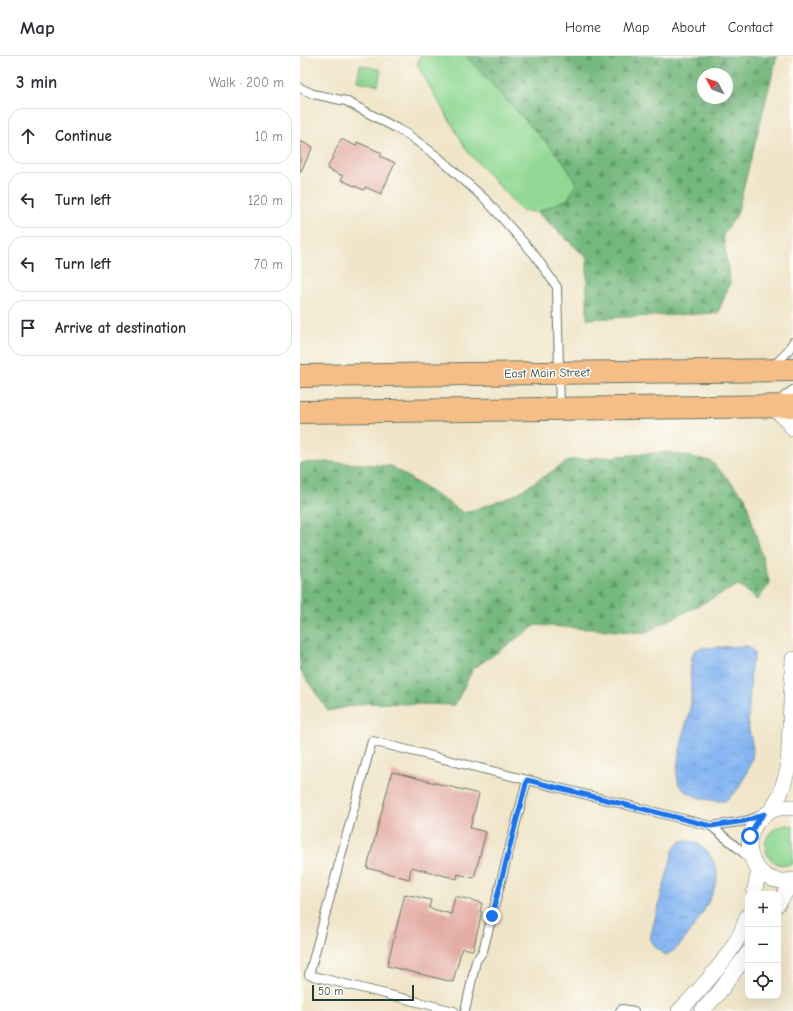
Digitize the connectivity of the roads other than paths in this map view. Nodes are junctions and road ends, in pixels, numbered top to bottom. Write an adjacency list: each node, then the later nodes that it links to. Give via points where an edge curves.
1 (300, 88): 5 (lane, via 313,94 346,101 407,134 438,157 486,200 534,254 557,287)
2 (793, 342): 3 (lane, via 782,359)
3 (765, 370): 4 (highway, East Main Street); 5 (highway, East Main Street)
4 (793, 370)
5 (560, 373): 6 (highway, East Main Street); 10 (lane)
6 (300, 376)
7 (793, 390): 8 (lane)
8 (771, 406): 9 (highway); 10 (highway); 12 (street)
9 (793, 406)
10 (560, 409): 11 (highway)
11 (300, 412)
12 (793, 428)
13 (793, 659): 16 (street, via 788,769 781,792)
14 (527, 780): 17 (lane); 25 (lane, via 372,741 309,975); 26 (lane, via 483,951 476,961)
15 (793, 808): 16 (street, via 780,808)
16 (768, 812): 17 (lane, via 745,821); 18 (street, via 757,820 750,836 748,845)
17 (711, 826): 18 (lane)
18 (756, 866): 19 (street, via 773,879); 21 (street)
19 (793, 880)
20 (793, 885): 22 (street)
21 (754, 891)
22 (781, 899)
23 (745, 922): 29 (street, via 738,938 717,968)
24 (745, 957): 30 (street)
25 (454, 1011)
26 (465, 1011)
27 (620, 1011): 28 (lane)
28 (634, 1011)
29 (679, 1011)
30 (702, 1011)

